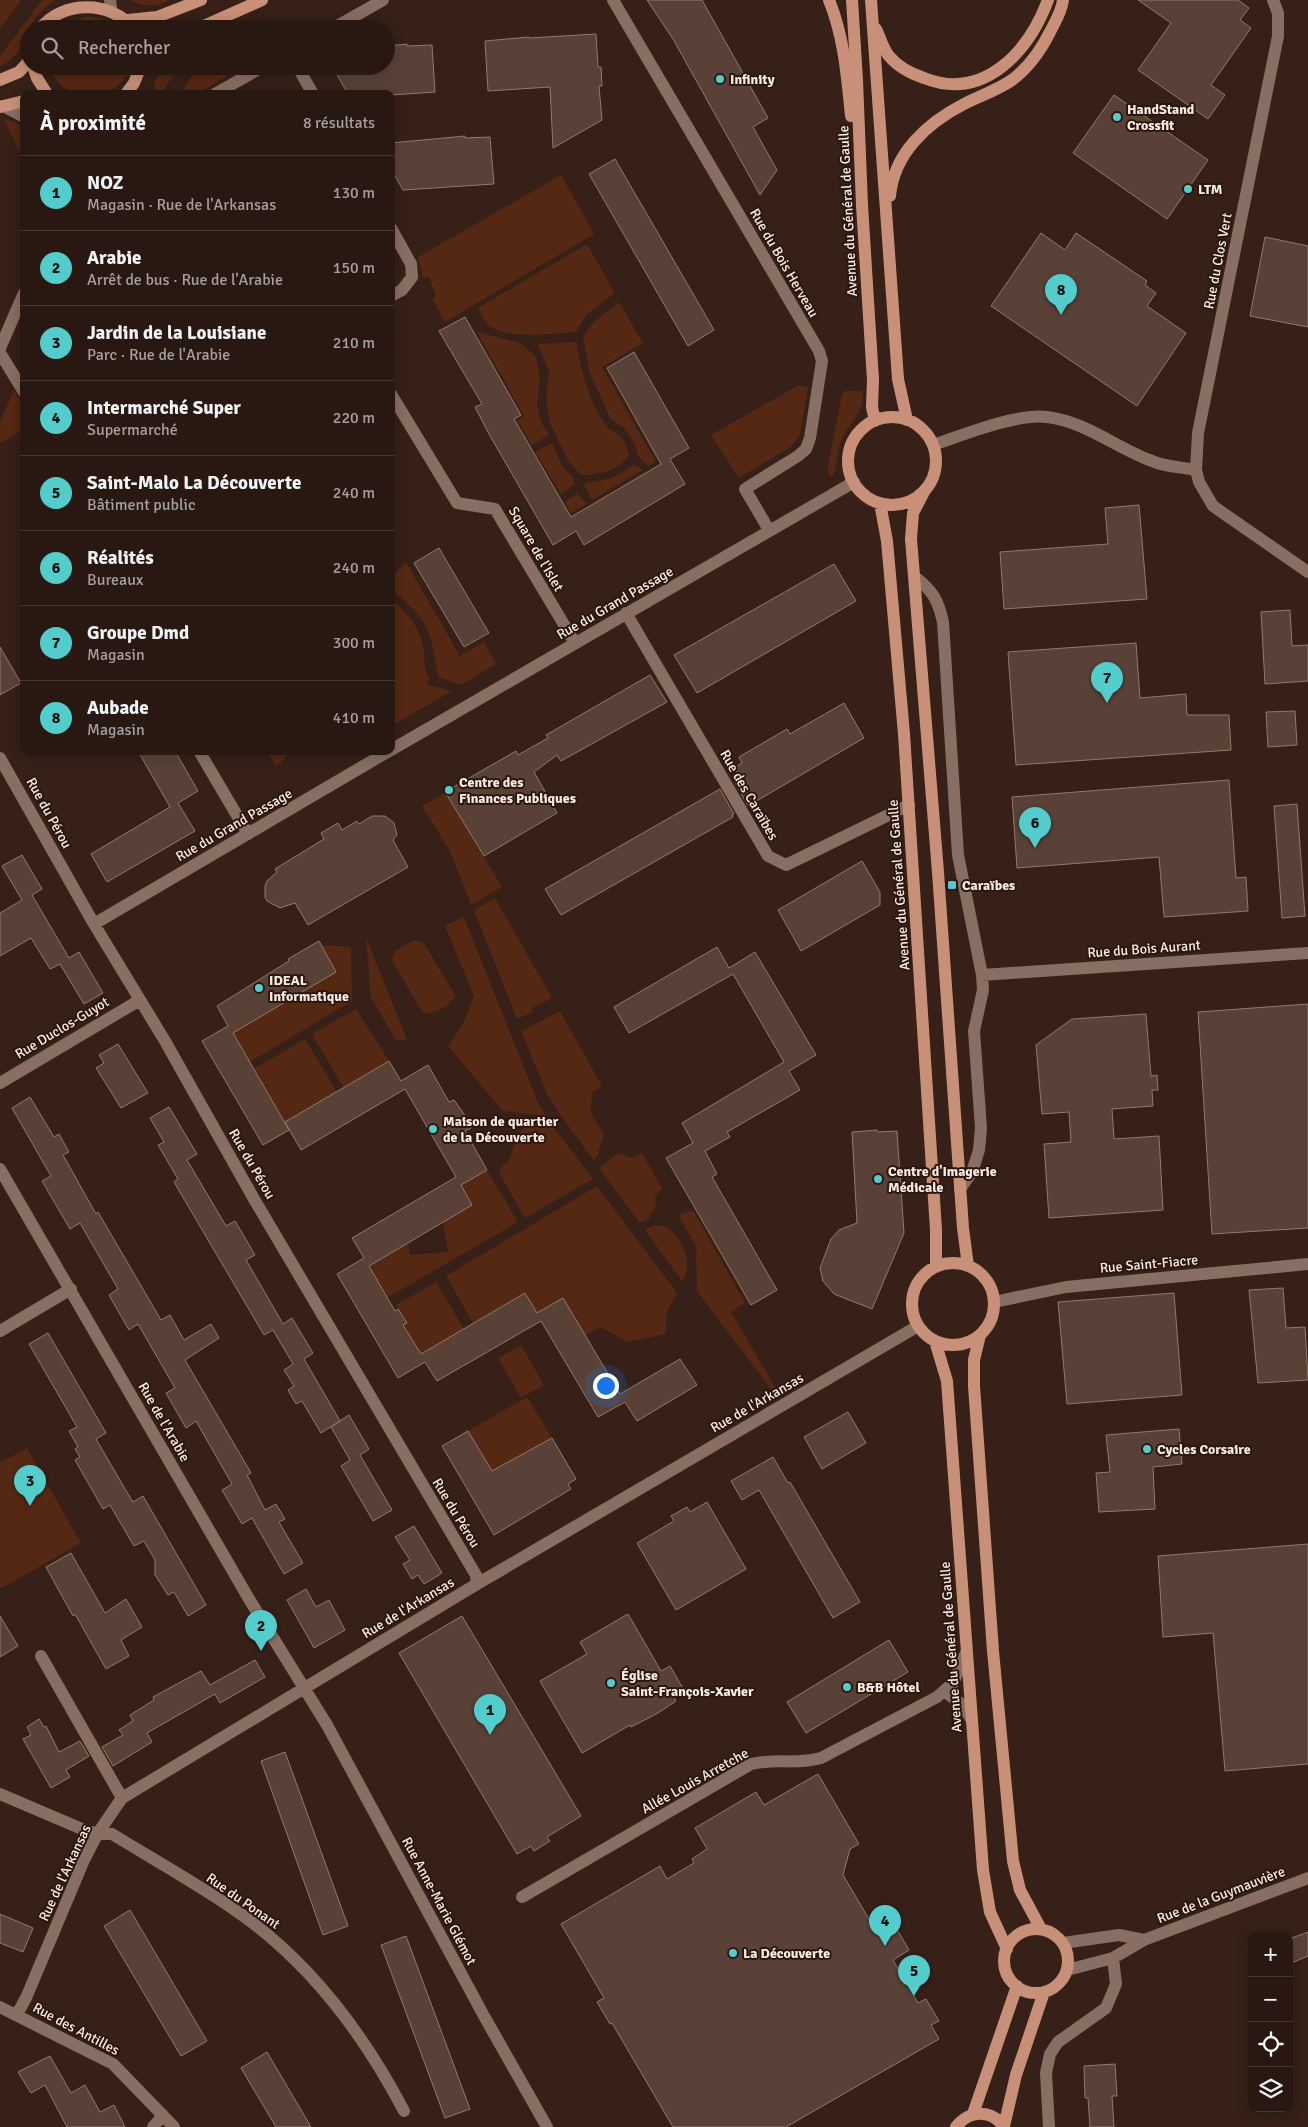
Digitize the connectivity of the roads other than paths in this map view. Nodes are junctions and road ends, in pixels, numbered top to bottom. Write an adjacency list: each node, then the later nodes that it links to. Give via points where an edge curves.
1 (200, 0): 15 (main road)
2 (262, 0): 16 (main road)
3 (383, 0): 17 (street)
4 (613, 0): 48 (street, Rue du Bois Herveau, via 822,361 806,449 745,488)
5 (829, 0): 32 (main road, via 842,41)
6 (852, 0): 32 (main road, Avenue du Général de Gaulle)
7 (871, 0): 18 (main road)
8 (1048, 0): 18 (main road, via 1033,33 1010,61 987,77 962,83 937,83 908,72 889,57)
9 (1063, 0): 33 (main road, via 1045,42 1024,69 1011,81 963,104 928,126 908,149 891,188)
10 (1273, 0): 44 (street, Rue du Clos Vert, via 1278,13 1278,36 1198,432)
11 (69, 2): 12 (main road); 13 (main road)
12 (110, 3): 14 (main road)
13 (47, 20)
14 (126, 20)
15 (147, 20)
16 (217, 20)
17 (348, 20)
18 (873, 22): 33 (main road)
19 (20, 71): 24 (main road)
20 (36, 75): 25 (main road)
21 (138, 75): 26 (main road)
22 (248, 75): 27 (street)
23 (302, 75): 28 (street)
24 (0, 80)
25 (44, 90)
26 (131, 90)
27 (222, 90)
28 (311, 90)
29 (20, 102): 30 (main road)
30 (1, 107): 31 (street)
31 (20, 115)
32 (862, 205): 42 (main road, Avenue du Général de Gaulle)
33 (888, 228): 41 (main road, via 898,380)
34 (395, 235): 35 (street, via 411,264 412,277)
35 (395, 294)
36 (20, 302): 37 (street)
37 (0, 348)
38 (0, 353): 39 (street)
39 (20, 386)
40 (395, 401): 52 (street, Square de l'Islet, via 457,504 495,509)
41 (907, 420): 42 (main road, via 891,417); 43 (main road, via 927,434)
42 (875, 421): 45 (main road, via 863,429 851,447 849,468)
43 (933, 445): 44 (street, via 1021,418 1047,417 1098,433 1154,462); 46 (main road, via 936,470)
44 (1196, 470): 49 (street, via 1213,506)
45 (854, 482): 47 (main road, via 861,491); 48 (street, Rue du Grand Passage)
46 (924, 492): 47 (main road, via 896,505); 50 (main road, via 913,513 911,539)
47 (880, 503): 57 (main road, Avenue du Général de Gaulle, via 887,541)
48 (769, 530): 51 (street, Rue du Grand Passage)
49 (1308, 572)
50 (915, 577): 61 (street, via 939,602 943,622 958,855); 65 (main road)
51 (626, 613): 52 (street, Rue du Grand Passage); 57 (street, Rue des Caraïbes, via 768,856 786,865)
52 (575, 644): 53 (street, Rue du Grand Passage)
53 (395, 748)
54 (201, 755): 58 (street)
55 (383, 755): 58 (street, Rue du Grand Passage)
56 (0, 758): 59 (street, Rue du Pérou)
57 (908, 805): 68 (main road, Avenue du Général de Gaulle)
58 (248, 834): 59 (street, Rue du Grand Passage)
59 (94, 924): 62 (street, Rue du Pérou)
60 (1308, 953): 61 (street, Rue du Bois Aurant)
61 (982, 975): 65 (street, via 974,1030 981,1128 979,1150 972,1172)
62 (140, 1000): 63 (street, Rue Duclos-Guyot); 75 (street, Rue du Pérou, via 476,1575)
63 (0, 1083)
64 (0, 1169): 69 (street, Rue de l'Arabie)
65 (960, 1189): 67 (main road)
66 (1308, 1264): 70 (street, Rue Saint-Fiacre, via 1066,1287)
67 (968, 1266): 68 (main road, via 946,1263); 70 (main road, via 983,1277)
68 (936, 1267): 71 (main road, via 922,1277 913,1292 912,1310)
69 (71, 1290): 72 (street); 78 (street, Rue de l'Arabie, via 249,1599)
70 (994, 1302): 73 (main road, via 990,1320)
71 (918, 1326): 74 (main road); 75 (street, Rue de l'Arkansas)
72 (0, 1332)
73 (980, 1335): 74 (main road, via 958,1344); 86 (main road, via 974,1360 974,1386 993,1651 1013,1861 1020,1890)
74 (935, 1341): 76 (main road, Avenue du Général de Gaulle, via 947,1381)
75 (477, 1584): 78 (street, Rue de l'Arkansas)
76 (966, 1653): 79 (street, Allée Louis Arretche, via 960,1671); 80 (main road, Avenue du Général de Gaulle)
77 (41, 1656): 82 (street)
78 (305, 1689): 82 (street, Rue de l'Arkansas); 102 (street, Rue Anne-Marie Glémot)
79 (945, 1692): 80 (street, via 962,1705); 85 (street, Allée Louis Arretche, via 821,1758 751,1764)
80 (971, 1719): 89 (main road, Avenue du Général de Gaulle, via 982,1870 990,1912)
81 (0, 1794): 83 (street, Rue du Ponant)
82 (122, 1798): 83 (street, Rue de l'Arkansas)
83 (98, 1833): 95 (street, Rue de l'Arkansas); 96 (street, Rue du Ponant, via 112,1834 230,1906 281,1947 323,1988 384,2073)
84 (1308, 1878): 87 (street, Rue de la Guymauvière)
85 (522, 1897)
86 (1041, 1930): 88 (main road, via 1053,1934); 89 (main road, via 1024,1932)
87 (1144, 1940): 88 (street, via 1119,1934); 90 (street, Rue de la Guymauvière)
88 (1063, 1943): 91 (main road, via 1068,1956)
89 (1006, 1949): 92 (main road, via 1006,1972)
90 (1113, 1958): 91 (street, Rue de la Guymauvière); 104 (street, via 1116,1984 1106,2008 1058,2042 1050,2054 1046,2073)
91 (1067, 1970): 93 (main road, via 1054,1988)
92 (1017, 1986): 93 (main road, via 1033,1993); 97 (main road)
93 (1044, 1992): 99 (main road, via 1016,2075)
94 (0, 2007): 95 (street, Rue des Antilles)
95 (17, 2014): 98 (street, Rue des Antilles, via 113,2064)
96 (404, 2111)
97 (973, 2114): 99 (main road, via 990,2115); 103 (main road, via 963,2118)
98 (163, 2115): 100 (street); 101 (street, Rue des Antilles)
99 (1004, 2126)
100 (153, 2127)
101 (174, 2127)
102 (547, 2127)
103 (956, 2127)
104 (1050, 2127)

